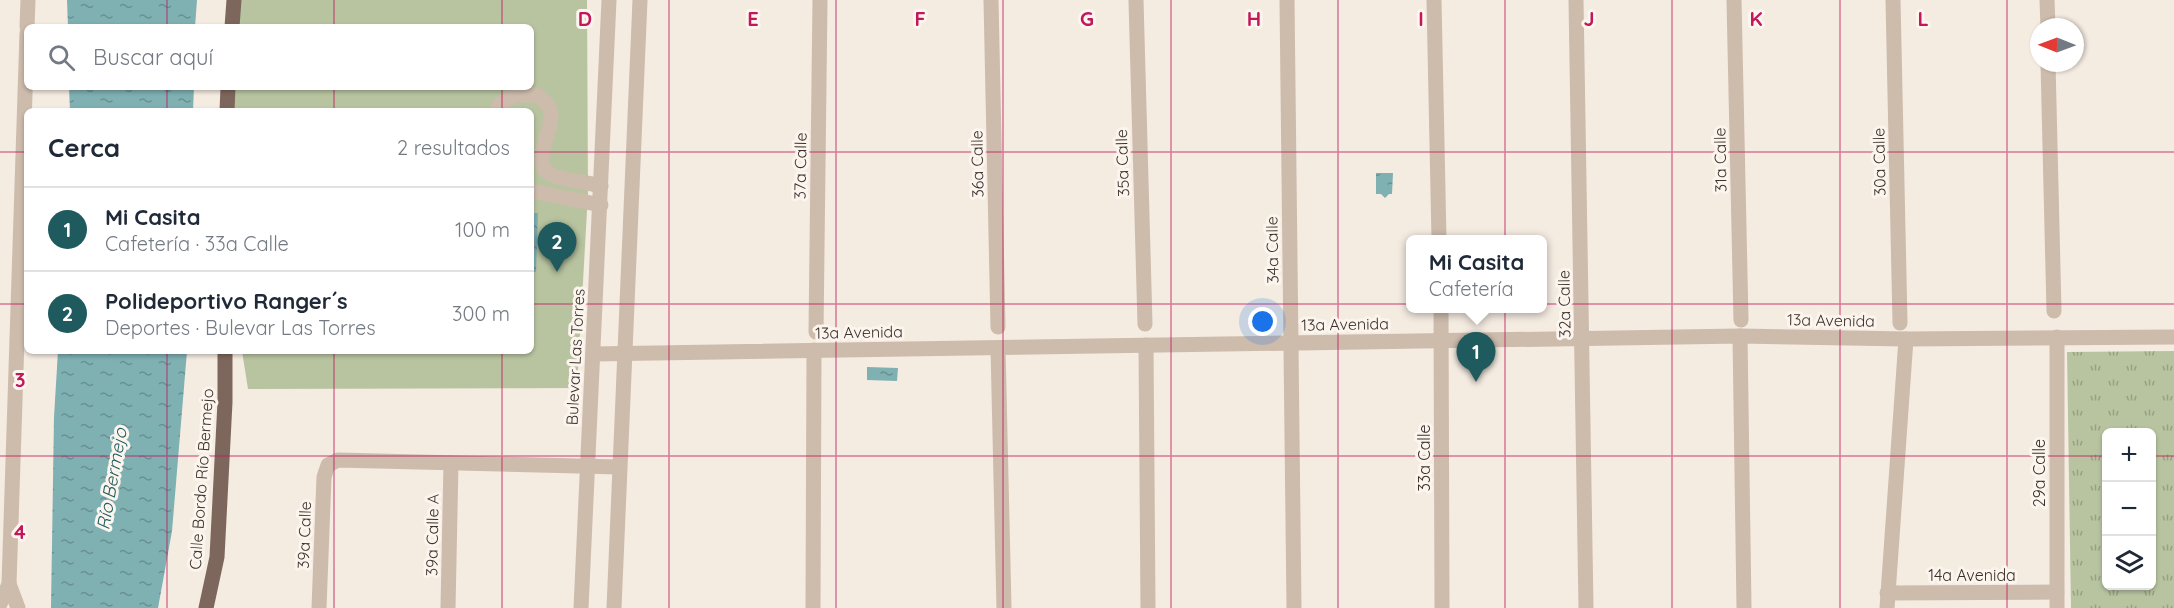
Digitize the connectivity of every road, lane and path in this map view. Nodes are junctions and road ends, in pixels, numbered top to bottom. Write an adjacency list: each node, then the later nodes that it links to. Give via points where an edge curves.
1 (28, 0): 15 (street)
2 (234, 0): 16 (main road)
3 (609, 0): 24 (street, Bulevar Las Torres)
4 (640, 0): 45 (street)
5 (820, 0): 34 (street, 37a Calle)
6 (992, 0): 33 (street, 36a Calle)
7 (1136, 0): 32 (street, 35a Calle)
8 (1287, 0): 41 (street, 34a Calle)
9 (1434, 0): 27 (street)
10 (1576, 0): 38 (street, 32a Calle)
11 (1734, 0): 30 (street, 31a Calle)
12 (1893, 0): 31 (street, 30a Calle)
13 (2047, 0): 14 (street)
14 (2048, 18)
15 (27, 24)
16 (232, 24)
17 (2049, 72): 28 (street)
18 (25, 90): 20 (street)
19 (228, 90): 21 (main road)
20 (25, 108)
21 (227, 108)
22 (498, 108): 24 (street, via 515,95 537,95 551,113 541,154 547,171)
23 (24, 125): 51 (street)
24 (601, 186): 26 (street, Bulevar Las Torres)
25 (534, 192): 26 (street)
26 (601, 205): 47 (street, Bulevar Las Torres)
27 (1439, 235)
28 (2054, 311)
29 (1441, 313): 40 (street, 33a Calle)
30 (1741, 320)
31 (1900, 323)
32 (1145, 324)
33 (998, 327)
34 (816, 332)
35 (1740, 336): 38 (street, 13a Avenida); 39 (street, 13a Avenida); 67 (street)
36 (2057, 337): 37 (street, 13a Avenida); 39 (street, 13a Avenida); 53 (street, 29a Calle)
37 (2174, 337)
38 (1583, 339): 40 (street, 13a Avenida); 66 (street, 32a Calle)
39 (1906, 339): 52 (street)
40 (1441, 341): 41 (street, 13a Avenida); 65 (street, 33a Calle)
41 (1291, 343): 42 (street, 13a Avenida); 64 (street, 34a Calle)
42 (1146, 345): 43 (street, 13a Avenida); 63 (street)
43 (998, 348): 44 (street, 13a Avenida); 62 (street)
44 (814, 350): 45 (street, 13a Avenida); 61 (street)
45 (624, 353): 47 (street, 13a Avenida); 50 (street)
46 (225, 354): 56 (main road, Calle Bordo Río Bermejo, via 217,557)
47 (592, 354): 49 (street, Bulevar Las Torres)
48 (451, 463): 49 (street); 57 (street, 39a Calle, via 338,460 328,465 324,477); 58 (street, 39a Calle A)
49 (588, 466): 50 (street); 59 (street, Bulevar Las Torres)
50 (619, 467): 60 (street)
51 (9, 584): 54 (street); 55 (street)
52 (1887, 600): 53 (street, 14a Avenida)
53 (2057, 600)
54 (0, 604)
55 (18, 608)
56 (206, 608)
57 (319, 608)
58 (448, 608)
59 (581, 608)
60 (614, 608)
61 (813, 608)
62 (1004, 608)
63 (1148, 608)
64 (1294, 608)
65 (1442, 608)
66 (1586, 608)
67 (1744, 608)

